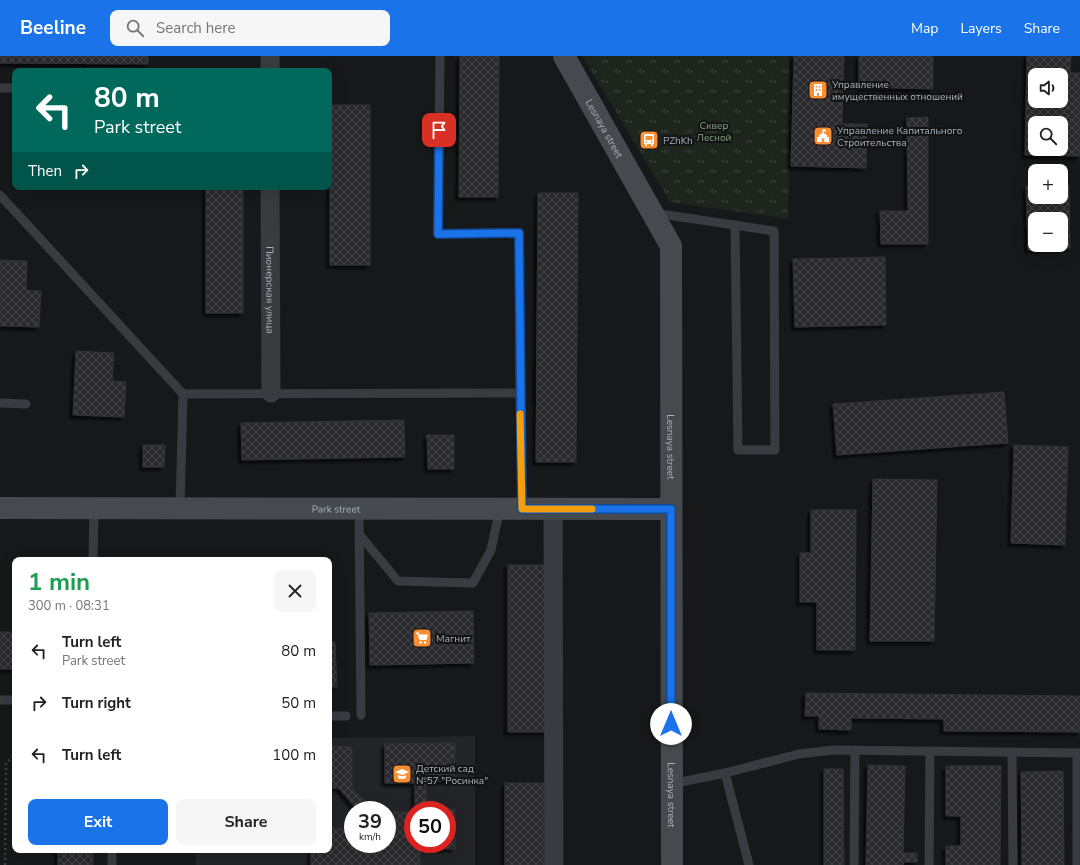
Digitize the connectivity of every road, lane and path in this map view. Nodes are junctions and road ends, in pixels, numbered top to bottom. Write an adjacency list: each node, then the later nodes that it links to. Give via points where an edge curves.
1 (270, 56): 4 (street)
2 (440, 56): 12 (lane, via 438,234 519,233)
3 (564, 56): 9 (main road, Lesnaya street)
4 (270, 68)
5 (0, 88): 6 (lane)
6 (12, 88)
7 (270, 190): 11 (street, Пионерская улица)
8 (0, 195): 13 (lane)
9 (653, 213): 10 (lane); 23 (main road, Lesnaya street, via 671,246)
10 (735, 225): 10 (lane, via 774,231 775,450 738,450)
11 (271, 393): 12 (lane); 13 (lane)
12 (520, 393): 22 (lane)
13 (183, 394): 18 (lane)
14 (0, 403): 15 (lane)
15 (26, 404)
16 (0, 508): 17 (main road, Park street)
17 (94, 508): 18 (main road, Park street); 25 (lane)
18 (180, 508): 19 (main road, Park street)
19 (359, 508): 20 (main road, Park street); 24 (lane)
20 (500, 508): 22 (main road, Park street); 24 (lane, via 491,550 473,583 398,581)
21 (553, 508): 22 (main road, Park street); 23 (main road, Park street); 41 (street)
22 (522, 509)
23 (671, 509): 37 (main road, Lesnaya street)
24 (359, 534): 28 (lane)
25 (93, 557)
26 (0, 700): 27 (lane)
27 (12, 700)
28 (361, 715)
29 (332, 716): 30 (lane)
30 (346, 716)
31 (855, 750): 32 (lane); 36 (lane, via 799,754); 44 (lane)
32 (930, 751): 33 (lane); 45 (lane)
33 (1012, 752): 34 (lane); 46 (lane)
34 (1078, 753): 47 (lane)
35 (12, 757): 39 (path, via 6,763)
36 (725, 773): 37 (lane); 43 (lane)
37 (671, 784): 42 (main road, Lesnaya street)
38 (112, 853): 40 (lane)
39 (5, 865)
40 (112, 865)
41 (554, 865)
42 (672, 865)
43 (749, 865)
44 (854, 865)
45 (929, 865)
46 (1013, 865)
47 (1077, 865)

